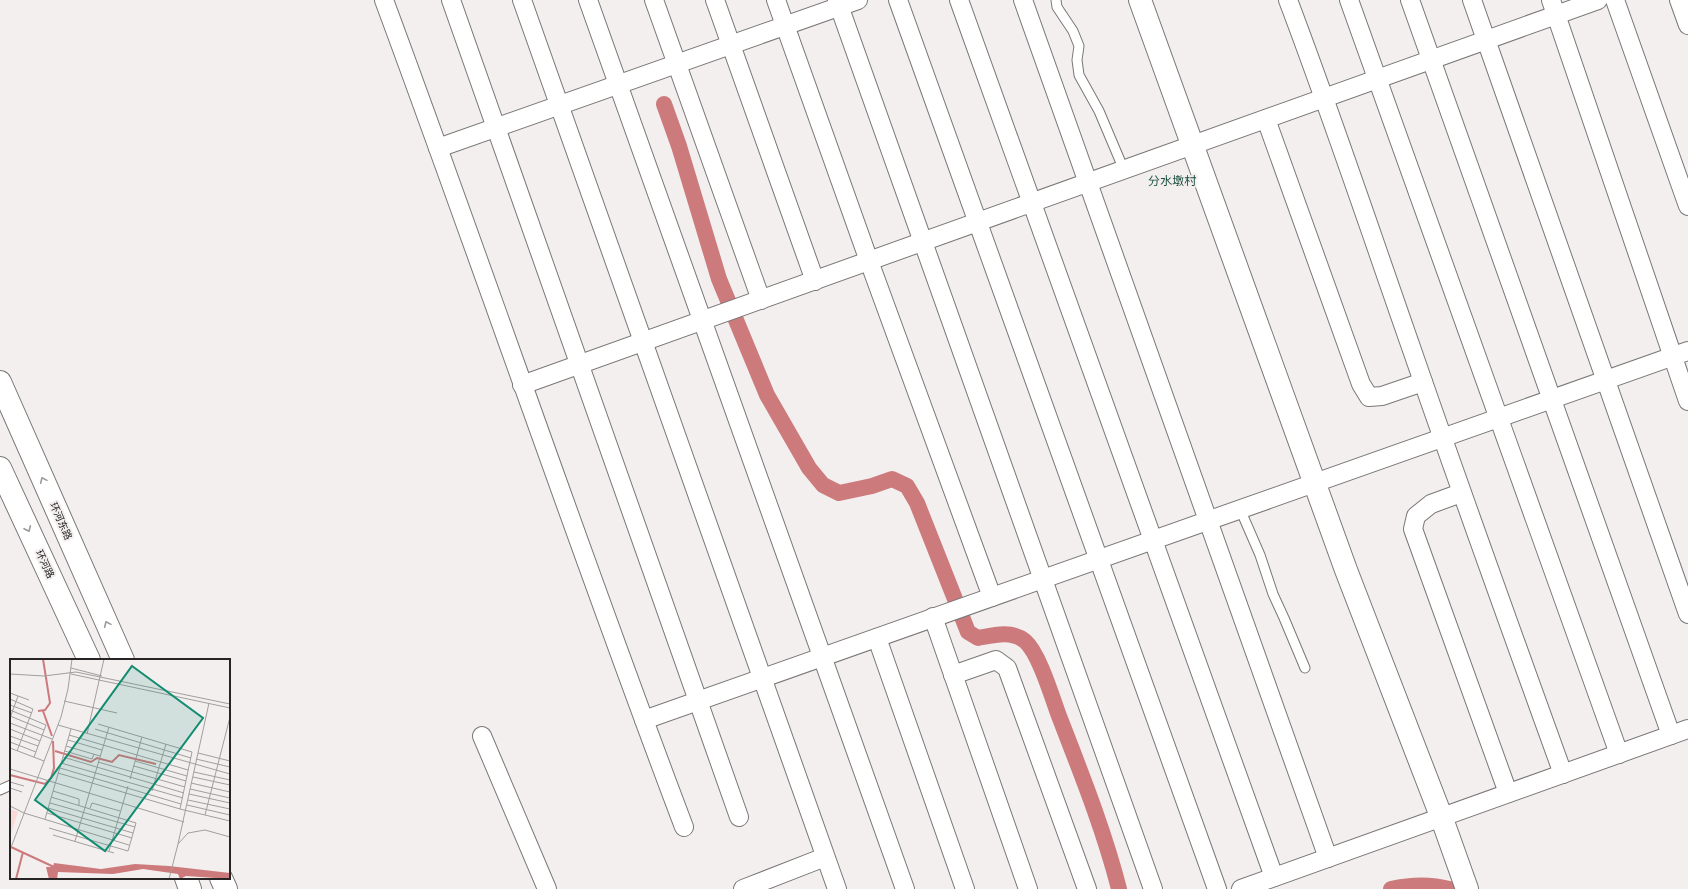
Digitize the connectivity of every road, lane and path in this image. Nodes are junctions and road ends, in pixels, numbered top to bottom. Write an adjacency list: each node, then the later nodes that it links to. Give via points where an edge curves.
1 (384, 0): 36 (street)
2 (450, 0): 34 (street)
3 (522, 0): 32 (street)
4 (588, 0): 30 (street)
5 (654, 0): 28 (street)
6 (715, 0): 26 (street)
7 (776, 0): 24 (street)
8 (858, 0): 21 (street)
9 (898, 0): 41 (street)
10 (959, 0): 39 (street)
11 (1023, 0): 38 (street)
12 (1056, 0): 37 (lane, via 1057,7 1073,31 1079,46 1079,75)
13 (1140, 0): 35 (street)
14 (1288, 0): 31 (street)
15 (1349, 0): 29 (street)
16 (1410, 0): 27 (street)
17 (1472, 0): 25 (street)
18 (1598, 0): 22 (street)
19 (1615, 0): 40 (street)
20 (1679, 0): 23 (street)
21 (839, 3): 24 (street); 42 (street)
22 (1553, 8): 25 (street); 48 (street)
23 (1688, 25)
24 (786, 26): 26 (street); 43 (street)
25 (1486, 40): 27 (street); 50 (street)
26 (731, 45): 28 (street); 44 (street)
27 (1432, 60): 29 (street); 54 (street)
28 (677, 64): 30 (street); 45 (street)
29 (1378, 79): 31 (street); 56 (street)
30 (618, 85): 32 (street); 46 (street)
31 (1325, 98): 33 (street); 52 (street)
32 (559, 106): 34 (street); 47 (street)
33 (1266, 119): 35 (street); 52 (street, via 1369,398)
34 (495, 128): 36 (street); 49 (street)
35 (1193, 145): 37 (street); 59 (street)
36 (438, 148): 53 (street)
37 (1124, 170): 38 (street)
38 (1088, 183): 39 (street); 62 (street)
39 (1032, 203): 41 (street); 63 (street)
40 (1688, 206)
41 (978, 222): 42 (street); 64 (street)
42 (924, 242): 43 (street); 65 (street)
43 (869, 261): 44 (street); 66 (street)
44 (815, 281): 45 (street)
45 (756, 302): 46 (street)
46 (710, 318): 47 (street); 70 (street)
47 (643, 342): 49 (street); 75 (street)
48 (1680, 354): 50 (street); 55 (street)
49 (579, 365): 53 (street); 76 (street)
50 (1606, 380): 54 (street); 67 (street)
51 (0, 382): 72 (street, 环河东路, one-way to 51)
52 (1423, 382): 57 (street)
53 (522, 385): 77 (street)
54 (1552, 399): 56 (street); 79 (street)
55 (1688, 401)
56 (1499, 418): 57 (street); 81 (street)
57 (1442, 438): 59 (street); 60 (street)
58 (0, 468): 71 (street, 环河路, one-way to 71)
59 (1315, 483): 61 (street); 86 (street)
60 (1462, 493): 82 (street); 85 (street, via 1431,504 1416,516 1413,529)
61 (1240, 509): 62 (street); 73 (lane)
62 (1208, 520): 63 (street); 90 (street)
63 (1153, 540): 64 (street); 91 (street)
64 (1098, 559): 65 (street); 104 (street)
65 (1044, 578): 66 (street); 103 (street)
66 (992, 597): 68 (street)
67 (1688, 614)
68 (938, 616): 69 (street); 74 (street)
69 (877, 638): 70 (street); 100 (street)
70 (822, 657): 75 (street); 99 (street)
71 (89, 659)
72 (123, 659)
73 (1305, 668)
74 (954, 675): 101 (street); 102 (street, via 996,660 1007,668)
75 (762, 678): 76 (street); 89 (street)
76 (698, 700): 77 (street); 87 (street)
77 (644, 720): 88 (street)
78 (1688, 729): 79 (street)
79 (1671, 735): 81 (street)
80 (482, 736): 96 (street)
81 (1619, 754): 82 (street)
82 (1564, 774): 85 (street)
83 (10, 785): 84 (lane)
84 (0, 790)
85 (1508, 793): 86 (street)
86 (1441, 816): 90 (street); 106 (street)
87 (739, 817)
88 (684, 827)
89 (825, 857): 97 (street); 98 (street)
90 (1328, 858): 91 (street)
91 (1274, 877): 105 (street)
92 (186, 879): 94 (street)
93 (221, 879): 95 (street)
94 (190, 889)
95 (226, 889)
96 (547, 889)
97 (743, 889)
98 (837, 889)
99 (905, 889)
100 (965, 889)
101 (1028, 889)
102 (1087, 889)
103 (1153, 889)
104 (1217, 889)
105 (1241, 889)
106 (1467, 889)

